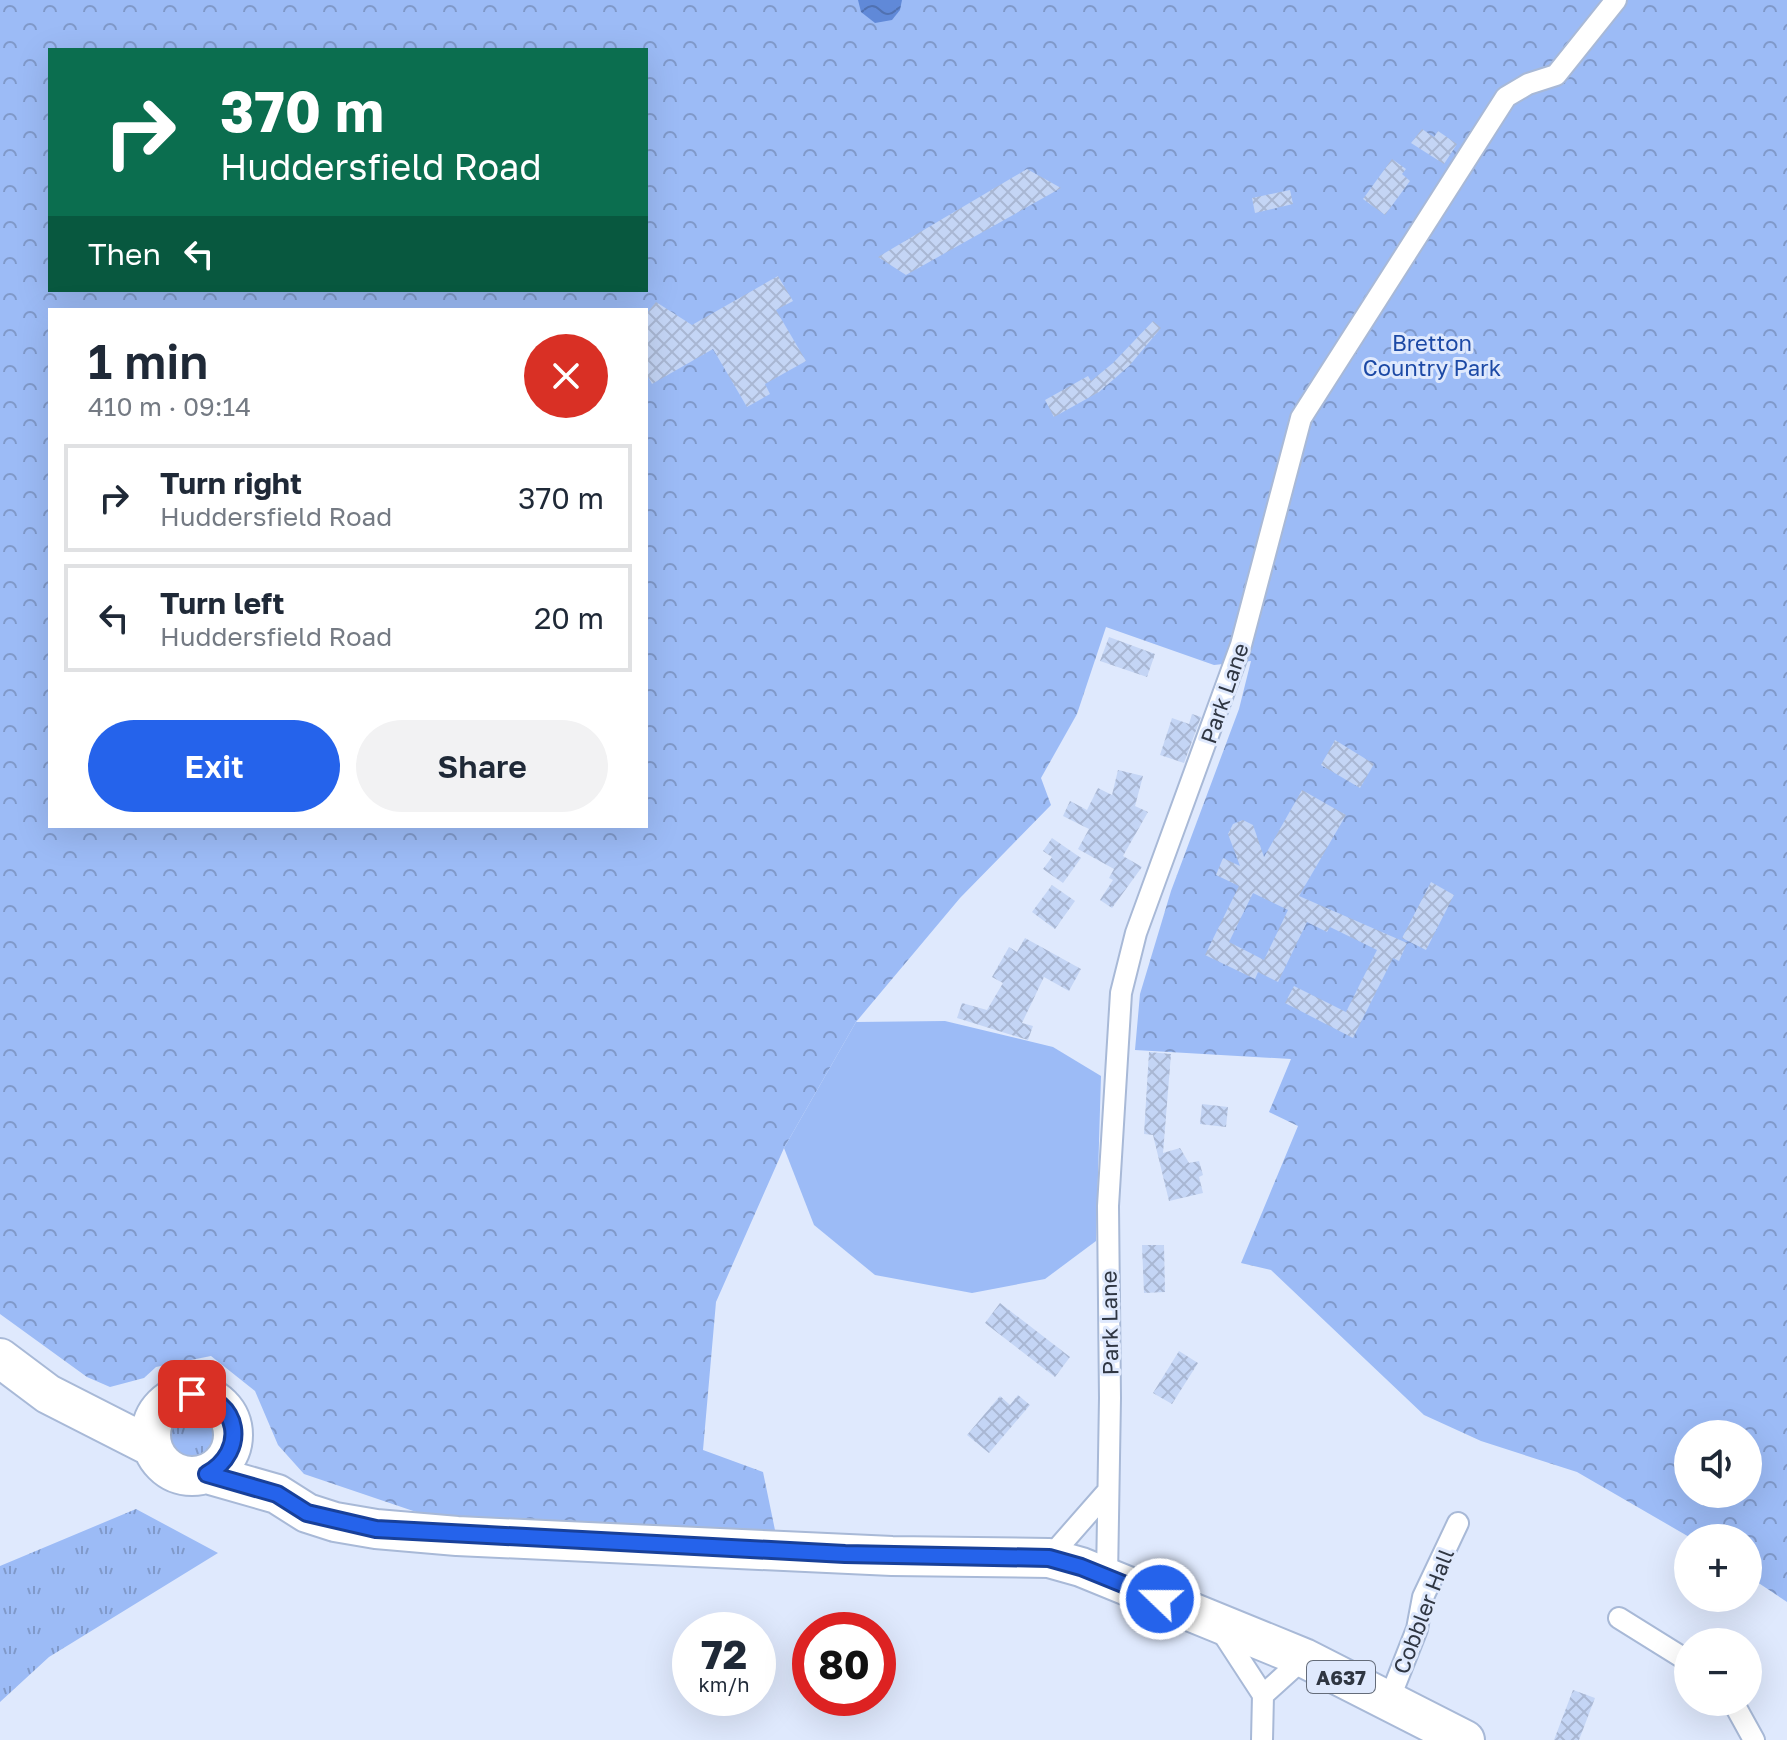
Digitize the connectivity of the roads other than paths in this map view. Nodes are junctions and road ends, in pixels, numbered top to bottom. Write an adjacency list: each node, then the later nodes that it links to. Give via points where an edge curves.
1 (1616, 0): 8 (street, Park Lane, via 1556,75 1506,97 1301,418 1241,645 1136,933 1121,993 1108,1206)
2 (0, 1358): 4 (highway, A637, via 48,1394)
3 (168, 1401): 4 (highway, A637, via 134,1412); 5 (highway, A637, via 192,1394 215,1401 225,1409); 6 (highway, via 153,1421)
4 (95, 1415): 6 (highway, A637)
5 (234, 1433): 7 (highway, via 227,1458); 9 (highway, A637)
6 (152, 1447): 7 (highway, A637, via 158,1459 180,1475)
7 (207, 1474): 9 (highway, A637)
8 (1106, 1493): 11 (street); 12 (street, Park Lane)
9 (277, 1494): 11 (highway, A637, via 307,1513 335,1522 457,1536)
10 (1458, 1523): 18 (street, Cobbler Hall, via 1423,1597 1417,1629)
11 (1049, 1558): 12 (highway, A637)
12 (1107, 1577): 14 (highway, A637)
13 (1619, 1618): 15 (street)
14 (1214, 1620): 16 (highway, A637); 17 (street)
15 (1674, 1652)
16 (1304, 1658): 17 (street); 18 (highway, A637)
17 (1263, 1695): 20 (street)
18 (1389, 1700): 21 (highway, A637)
19 (1741, 1716): 22 (street)
20 (1262, 1740)
21 (1465, 1740)
22 (1754, 1740)

